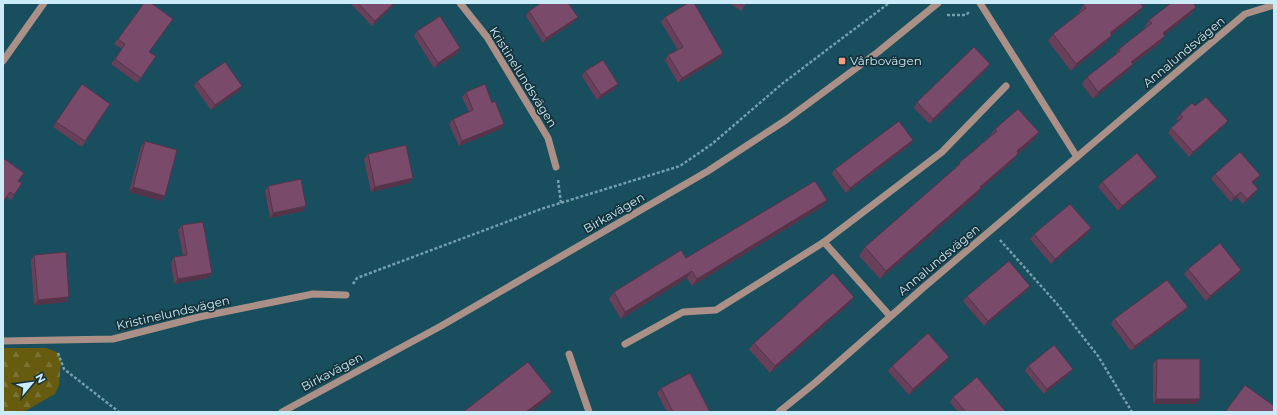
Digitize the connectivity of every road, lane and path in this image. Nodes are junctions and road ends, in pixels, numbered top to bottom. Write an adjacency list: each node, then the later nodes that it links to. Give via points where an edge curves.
1 (44, 3): 7 (street)
2 (460, 3): 10 (street, Kristinelundsvägen, via 486,37 548,138)
3 (889, 3): 11 (path, via 783,83 712,144 680,166)
4 (937, 4): 5 (path, via 947,15 966,14); 21 (street, Birkavägen, via 878,52 786,120 708,171 441,326)
5 (981, 4): 9 (street)
6 (1274, 5): 9 (street, Annalundsvägen, via 1245,14)
7 (3, 61)
8 (1006, 86): 13 (street, via 942,152)
9 (1077, 157): 12 (street, Annalundsvägen)
10 (556, 167): 11 (path)
11 (561, 203): 14 (path, via 357,278)
12 (991, 230): 15 (street, Annalundsvägen); 24 (path, via 1058,305 1094,351)
13 (824, 242): 15 (street); 18 (street, via 716,310 683,312)
14 (346, 294): 17 (street, Kristinelundsvägen, via 313,294 199,317 113,339)
15 (890, 316): 23 (street, Annalundsvägen)
16 (3, 340): 17 (street, Kristinelundsvägen)
17 (52, 340): 20 (path, via 64,369)
18 (625, 344)
19 (569, 354): 22 (street)
20 (119, 412)
21 (282, 412)
22 (589, 412)
23 (779, 412)
24 (1132, 412)

